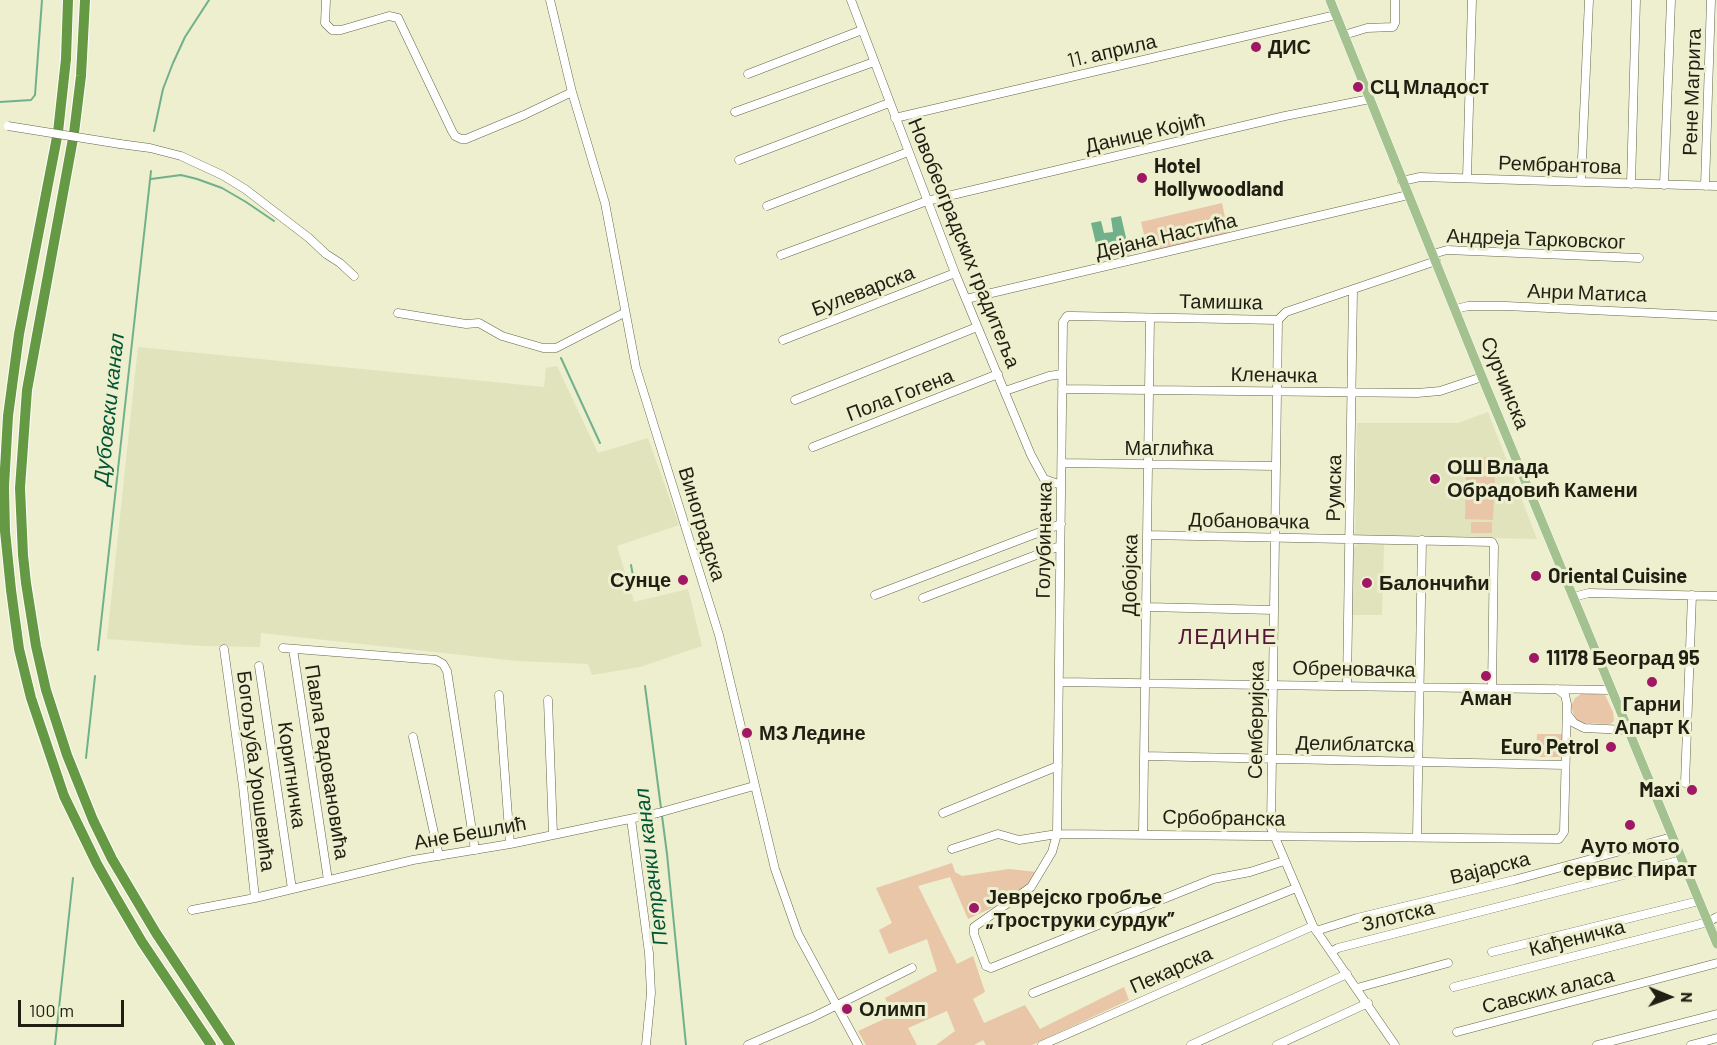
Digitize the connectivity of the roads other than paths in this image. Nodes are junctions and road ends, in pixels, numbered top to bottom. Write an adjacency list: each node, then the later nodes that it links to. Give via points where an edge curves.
1 (68, 0): 146 (highway, via 58,132 19,334 8,416 4,498 10,590 31,698 64,796 115,896)
2 (85, 0): 147 (highway, via 74,133 27,390 21,488 26,584 46,690 93,820 156,933)
3 (326, 0): 18 (street, via 325,23 332,30 390,16 398,18 453,133 461,139)
4 (550, 0): 18 (street, Виноградска)
5 (850, 0): 14 (street, Новобеоградских градитеља)
6 (1330, 0): 13 (main road, Сурчинска)
7 (1395, 0): 15 (street, via 1393,27 1367,28)
8 (1472, 0): 26 (street)
9 (1589, 0): 28 (street)
10 (1636, 0): 29 (street)
11 (1671, 0): 30 (street)
12 (1711, 0): 31 (street, Рене Магрита)
13 (1336, 15): 15 (main road, Сурчинска); 22 (street, 11. априла)
14 (862, 30): 16 (street, Новобеоградских градитеља); 17 (street)
15 (1344, 35): 19 (main road, Сурчинска)
16 (874, 62): 20 (street, Новобеоградских градитеља); 21 (street)
17 (748, 74)
18 (572, 92): 45 (street, Виноградска, via 604,203)
19 (1370, 99): 27 (main road, Сурчинска); 34 (street, Данице Којић)
20 (890, 103): 22 (street, Новобеоградских градитеља); 25 (street)
21 (735, 112)
22 (895, 118): 24 (street, Новобеоградских градитеља)
23 (4, 125): 40 (street, bridge, via 181,156 245,189)
24 (908, 152): 34 (street, Новобеоградских градитеља); 35 (street)
25 (739, 160)
26 (1467, 178): 27 (street, Рембрантова, via 1420,177); 28 (street, Рембрантова)
27 (1402, 181): 33 (main road, Сурчинска)
28 (1581, 182): 29 (street, Рембрантова)
29 (1630, 184): 30 (street, Рембрантова)
30 (1664, 185): 31 (street, Рембрантова)
31 (1705, 186): 32 (street, Рембрантова)
32 (1717, 186)
33 (1408, 195): 37 (main road, Сурчинска); 42 (street, Дејана Настића)
34 (927, 201): 36 (street, Данице Којић); 39 (street, Новобеоградских градитеља)
35 (767, 206)
36 (781, 255)
37 (1434, 257): 38 (street, Андреја Тарковског, via 1442,250 1457,250); 41 (street, Тамишка); 43 (main road, Сурчинска)
38 (1639, 258)
39 (955, 273): 42 (street, Новобеоградских градитеља); 51 (street, Булеварска)
40 (354, 276)
41 (1353, 290): 49 (street, Тамишка, via 1286,312); 59 (street, Румска)
42 (966, 299): 50 (street, Новобеоградских градитеља)
43 (1456, 309): 47 (street, Анри Матиса, via 1506,306); 54 (main road, Сурчинска)
44 (398, 313): 45 (street, via 479,323 502,336 543,348 555,348)
45 (624, 313): 105 (street, Виноградска, via 645,401 719,635)
46 (1066, 316): 48 (street, Тамишка); 53 (street, Голубиначка, via 1062,327)
47 (1717, 316)
48 (1150, 318): 49 (street, Тамишка); 56 (street, Добојска)
49 (1278, 320): 58 (street, Семберијска)
50 (977, 327): 52 (street, Новобеоградских градитеља); 60 (street)
51 (783, 340)
52 (998, 374): 57 (street, Новобеоградских градитеља); 61 (street, Пола Гогена)
53 (1062, 375): 55 (street, Голубиначка); 57 (street, via 1049,375)
54 (1482, 377): 59 (street, Кленачка, via 1432,392); 75 (main road, Сурчинска)
55 (1062, 389): 56 (street, Кленачка); 62 (street, Голубиначка)
56 (1150, 390): 58 (street, Кленачка); 63 (street, Добојска)
57 (1005, 391): 65 (street, Новобеоградских градитеља, via 1040,475)
58 (1277, 392): 59 (street, Кленачка); 64 (street, Семберијска)
59 (1352, 393): 69 (street, Румска)
60 (795, 400)
61 (813, 447)
62 (1062, 464): 63 (street, Маглићка); 65 (street, Голубиначка)
63 (1149, 464): 64 (street, Маглићка); 67 (street, Добојска)
64 (1276, 466): 68 (street, Семберијска)
65 (1062, 485): 66 (street, Голубиначка)
66 (1061, 524): 71 (street, Голубиначка); 72 (street)
67 (1147, 535): 68 (street, Добановачка); 77 (street, Добојска)
68 (1275, 537): 69 (street, Добановачка); 78 (street, Семберијска)
69 (1350, 539): 70 (street, Добановачка); 86 (street, Румска)
70 (1422, 540): 87 (street); 88 (street, Добановачка, via 1494,543)
71 (1060, 546): 76 (street); 83 (street, Голубиначка)
72 (875, 595)
73 (1692, 595): 74 (street); 75 (street, via 1588,593); 104 (street)
74 (1717, 596)
75 (1573, 597): 91 (main road, Сурчинска)
76 (922, 598)
77 (1146, 607): 78 (street); 84 (street, Добојска)
78 (1274, 610): 85 (street, Семберијска)
79 (283, 648): 81 (street)
80 (224, 649): 123 (street, Богољуба Урошевића)
81 (293, 649): 116 (street, via 436,660 443,664); 120 (street, Павла Радовановића)
82 (260, 666): 122 (street, Коритничка)
83 (1059, 682): 84 (street, Обреновачка); 103 (street, Голубиначка)
84 (1145, 683): 85 (street, Обреновачка); 99 (street, Добојска)
85 (1273, 684): 86 (street, Обреновачка); 100 (street, Семберијска)
86 (1347, 686): 87 (street, Обреновачка)
87 (1420, 687): 88 (street, Обреновачка); 101 (street)
88 (1492, 688): 89 (street, Обреновачка)
89 (1557, 689): 90 (street, Обреновачка); 94 (street, via 1565,695)
90 (1577, 689): 91 (street, Обреновачка); 94 (street)
91 (1611, 690): 96 (main road, Сурчинска)
92 (499, 695): 114 (street)
93 (548, 700): 108 (street)
94 (1567, 708): 95 (street, via 1574,723); 98 (street)
95 (1584, 728): 96 (street); 98 (street, via 1572,732)
96 (1627, 730): 113 (main road, Сурчинска)
97 (413, 737): 117 (street)
98 (1566, 743): 102 (street)
99 (1144, 756): 100 (street, Делиблатска); 110 (street, Добојска)
100 (1271, 759): 101 (street, Делиблатска); 111 (street, Семберијска)
101 (1419, 761): 102 (street, Делиблатска); 112 (street)
102 (1565, 765): 112 (street, Србобранска, via 1561,838)
103 (1058, 766): 106 (street); 109 (street, Голубиначка)
104 (1685, 783)
105 (754, 786): 107 (street, Ане Бешлић); 140 (street, Виноградска, via 790,914)
106 (943, 813)
107 (631, 819): 108 (street, Ане Бешлић); 148 (street, via 649,953 651,993)
108 (553, 834): 114 (street, Ане Бешлић)
109 (1057, 834): 110 (street, Србобранска); 115 (street, Србобранска, via 1019,840 994,834); 119 (street, via 1053,852 1031,887 974,927 986,966 991,968 1213,879)
110 (1143, 834): 111 (street, Србобранска)
111 (1274, 836): 112 (street, Србобранска); 119 (street, Семберијска)
112 (1417, 837)
113 (1672, 837): 118 (main road, Сурчинска); 128 (street, Вајарска)
114 (510, 844): 116 (street, Ане Бешлић)
115 (952, 849)
116 (476, 850): 117 (street, Ане Бешлић)
117 (439, 856): 120 (street, Ане Бешлић)
118 (1682, 860): 124 (main road, Сурчинска); 130 (street, Злотска)
119 (1284, 861): 121 (street, Семберијска)
120 (328, 880): 122 (street, Ане Бешлић)
121 (1296, 888): 128 (street, Семберијска); 138 (street)
122 (292, 889): 123 (street, Ане Бешлић)
123 (255, 898): 125 (street, Ане Бешлић)
124 (1699, 901): 127 (main road, Сурчинска); 131 (street)
125 (192, 910)
126 (1717, 917): 127 (street, Кађеничка)
127 (1708, 922): 129 (main road, Сурчинска); 136 (street, Кађеничка)
128 (1314, 928): 130 (street, Семберијска); 151 (street, Пекарска)
129 (1717, 944)
130 (1331, 952): 135 (street, Семберијска)
131 (1492, 952)
132 (1448, 963): 137 (street)
133 (1717, 963): 142 (street, Савских аласа)
134 (912, 968): 140 (street)
135 (1347, 974): 137 (street, Семберијска); 152 (street)
136 (1454, 987)
137 (1357, 988): 139 (street, Семберијска)
138 (1033, 993)
139 (1368, 1003): 145 (street, Семберијска); 153 (street)
140 (837, 1004): 144 (street); 150 (street, Виноградска)
141 (1717, 1014): 154 (street)
142 (1457, 1032)
143 (1717, 1038): 155 (street)
144 (758, 1043): 149 (street)
145 (1393, 1044)
146 (210, 1045)
147 (230, 1045)
148 (646, 1045)
149 (748, 1045)
150 (858, 1045)
151 (1042, 1045)
152 (1191, 1045)
153 (1277, 1045)
154 (1597, 1045)
155 (1691, 1045)

